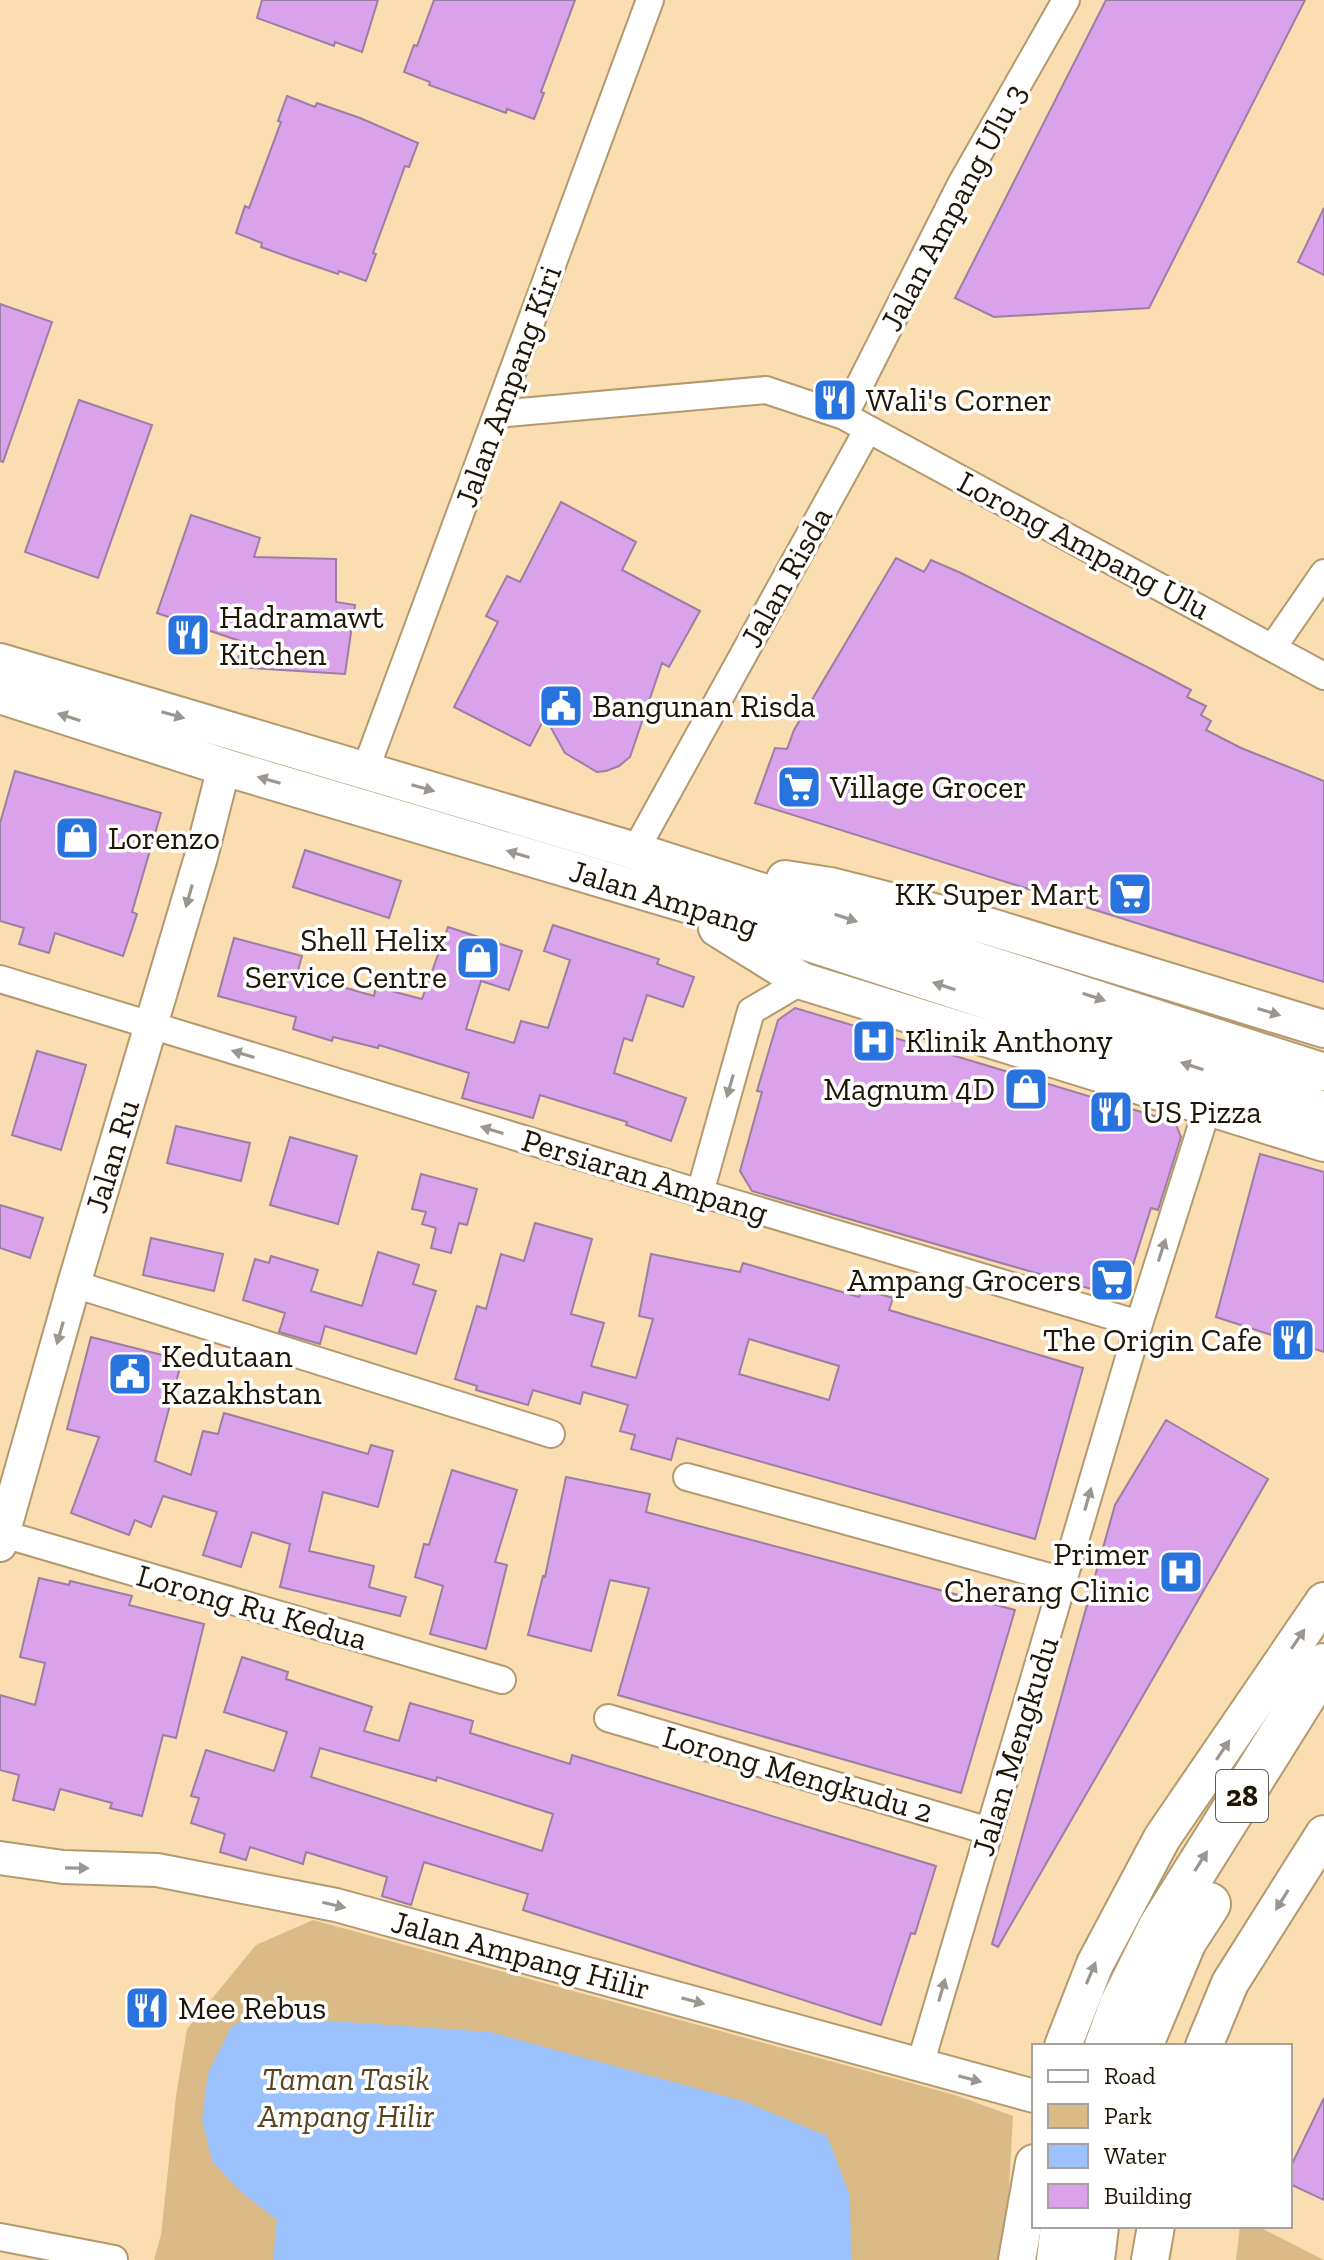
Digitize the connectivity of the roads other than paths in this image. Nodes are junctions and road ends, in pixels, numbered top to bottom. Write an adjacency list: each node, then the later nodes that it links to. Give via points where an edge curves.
1 (650, 0): 3 (street, Jalan Ampang Kiri)
2 (1066, 0): 4 (street, Jalan Ampang Ulu 3, via 960,186)
3 (497, 414): 4 (street, Lorong Ampang Ulu, via 766,390); 12 (street, Jalan Ampang Kiri)
4 (844, 416): 5 (street, Lorong Ampang Ulu)
5 (868, 429): 7 (street, Lorong Ampang Ulu); 13 (street, Jalan Risda)
6 (1324, 573): 7 (street)
7 (1273, 647): 9 (street, Lorong Ampang Ulu)
8 (0, 662): 12 (main road, Jalan Ampang, one-way to 12)
9 (1324, 676)
10 (0, 695): 11 (main road, Jalan Ampang, one-way to 10)
11 (224, 767): 15 (main road, Jalan Ampang, one-way to 11); 18 (street, Jalan Ru, one-way to 18)
12 (365, 771): 13 (main road, Jalan Ampang, one-way to 13)
13 (635, 851): 14 (main road, Jalan Ampang)
14 (692, 868): 19 (main road, one-way to 19, via 830,886 981,924); 20 (main road, Jalan Ampang, one-way to 20)
15 (673, 900): 17 (main road); 22 (main road, Jalan Ampang, one-way to 15)
16 (0, 979): 18 (street, Persiaran Ampang)
17 (802, 981): 21 (main road); 24 (street, one-way to 24, via 751,1011)
18 (151, 1026): 24 (street, Persiaran Ampang, one-way to 18); 25 (street, Jalan Ru)
19 (1324, 1029)
20 (1324, 1072)
21 (1208, 1106): 23 (main road); 26 (street, Jalan Mengkudu, one-way to 21)
22 (1324, 1110)
23 (1324, 1143)
24 (700, 1193): 26 (street, Persiaran Ampang)
25 (74, 1284): 27 (street); 29 (street, Jalan Ru, one-way to 29)
26 (1139, 1324): 30 (street, Jalan Mengkudu, one-way to 26)
27 (551, 1434)
28 (687, 1477): 30 (street)
29 (1, 1537): 33 (street, Lorong Ru Kedua)
30 (1064, 1581): 36 (street, Jalan Mengkudu)
31 (1324, 1601): 39 (main road, one-way to 31, via 1095,1964 1162,1838)
32 (1324, 1665): 40 (highway, 28, one-way to 32, via 1160,1927)
33 (502, 1680)
34 (608, 1718): 36 (street, Lorong Mengkudu 2)
35 (1324, 1719): 41 (highway, 28, via 1185,1941)
36 (989, 1831): 43 (street, Jalan Mengkudu, one-way to 36)
37 (1324, 1834): 42 (main road, one-way to 42, via 1230,1983)
38 (0, 1858): 43 (street, Jalan Ampang Hilir, one-way to 43, via 63,1867 157,1870 336,1905)
39 (1064, 2044)
40 (1107, 2044)
41 (1142, 2044)
42 (1205, 2044)
43 (920, 2065): 44 (street, Jalan Ampang Hilir, one-way to 44)
44 (1032, 2095)
45 (1032, 2174): 51 (main road)
46 (1062, 2228): 52 (highway)
47 (1097, 2228): 53 (highway)
48 (1156, 2228): 54 (main road)
49 (0, 2237): 50 (street)
50 (114, 2259)
51 (1017, 2260)
52 (1058, 2260)
53 (1093, 2260)
54 (1150, 2260)

